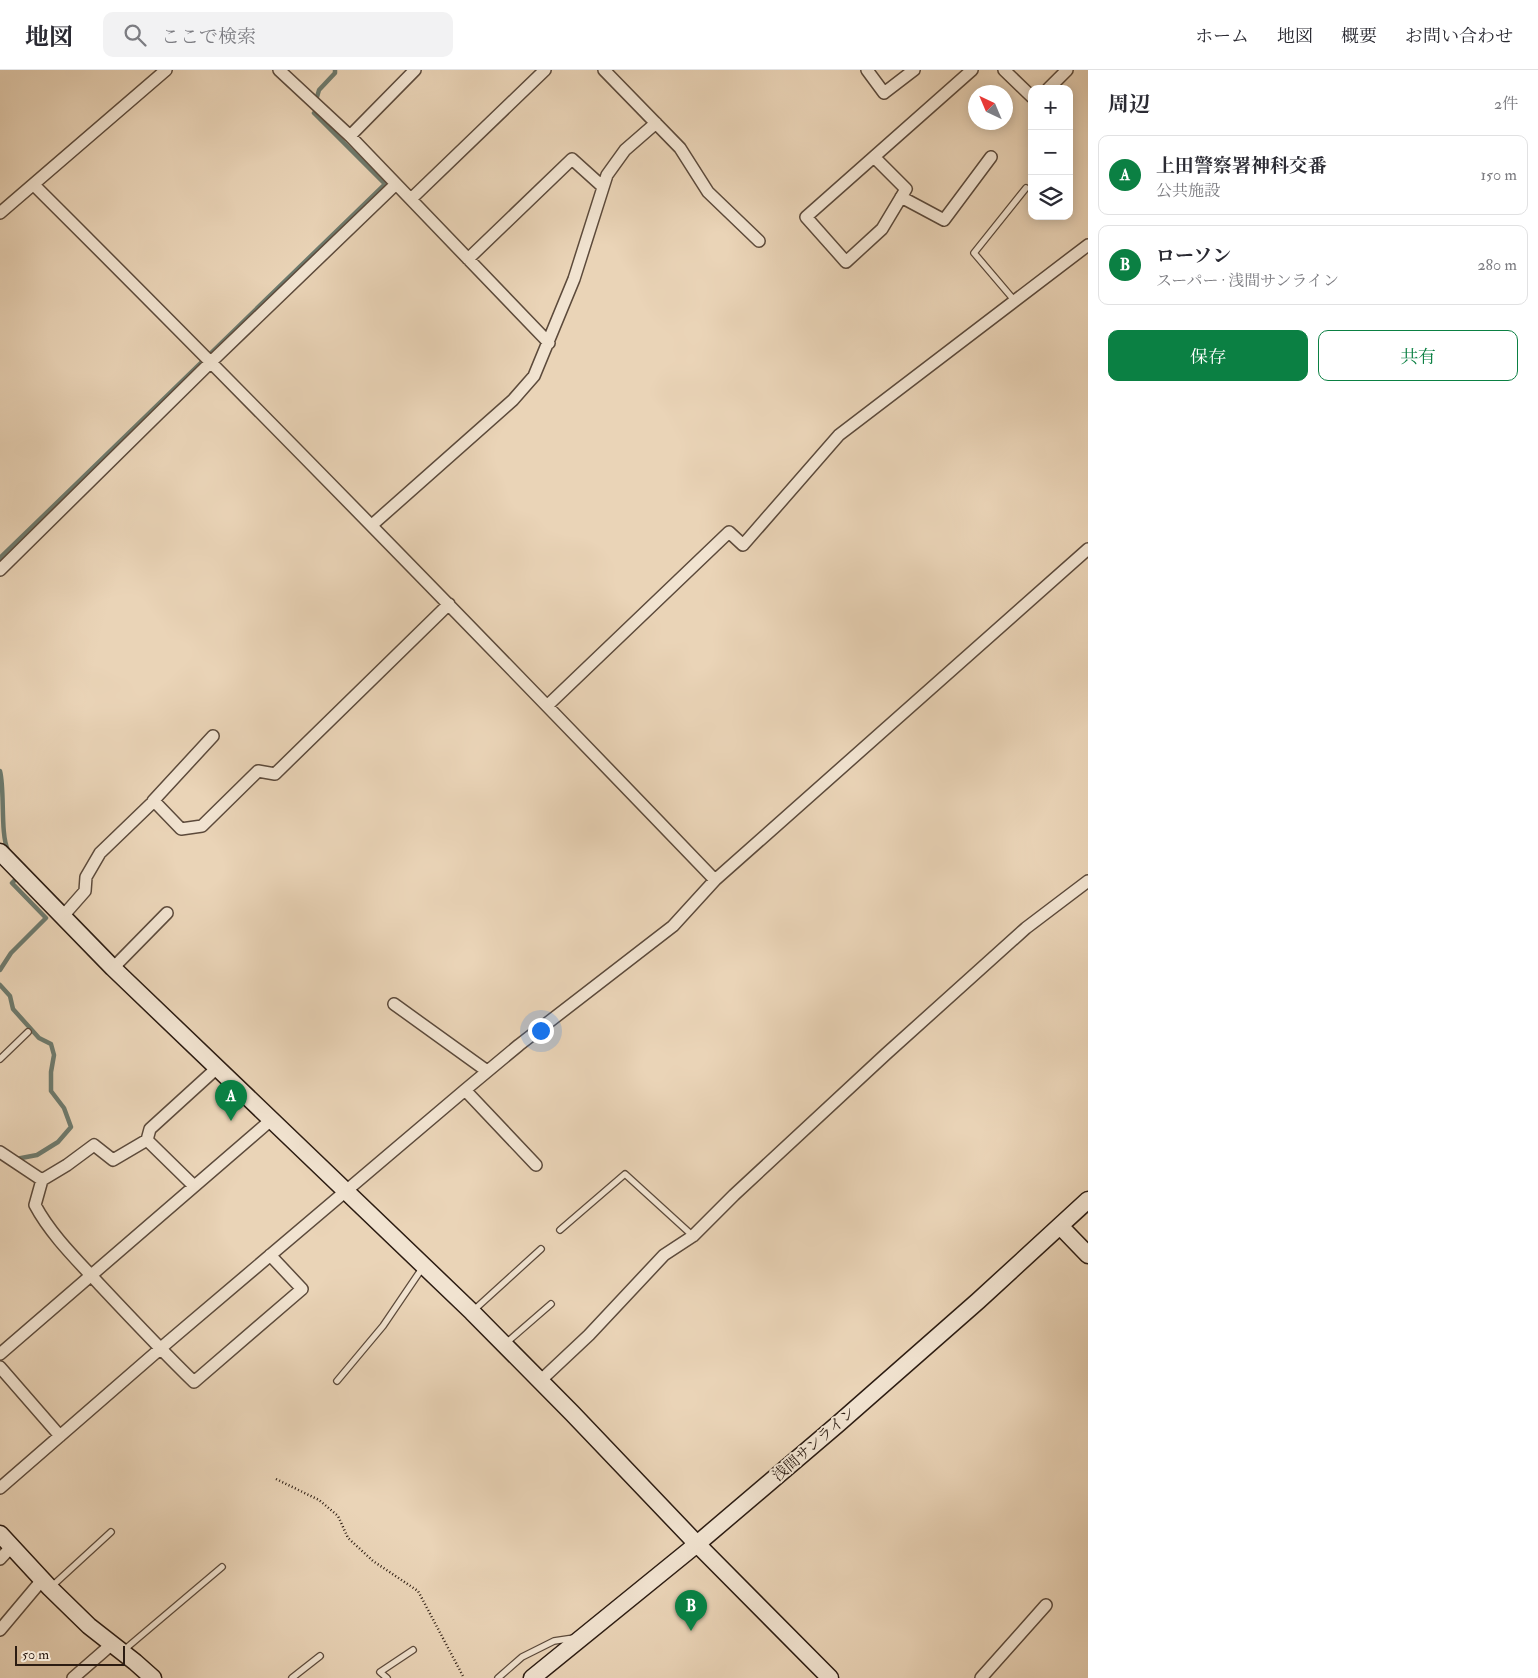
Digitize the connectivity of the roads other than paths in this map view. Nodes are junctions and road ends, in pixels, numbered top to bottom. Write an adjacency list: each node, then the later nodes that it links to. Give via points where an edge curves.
1 (166, 70): 17 (street)
2 (279, 70): 14 (street)
3 (416, 70): 14 (street)
4 (545, 70): 22 (street)
5 (604, 70): 13 (street)
6 (867, 70): 7 (street, via 884,93)
7 (914, 70)
8 (972, 70): 15 (street)
9 (1004, 70): 12 (street)
10 (1067, 70): 11 (street)
11 (1052, 85)
12 (1028, 93)
13 (656, 123): 19 (street, via 616,160); 24 (street, via 680,148 708,192)
14 (350, 136): 18 (street)
15 (874, 157): 21 (street, via 906,190); 21 (street, via 806,217 846,262 882,228)
16 (991, 157): 21 (street, via 944,220)
17 (34, 184): 23 (street); 29 (street)
18 (396, 184): 22 (street); 29 (street)
19 (603, 187): 26 (street, via 572,159); 28 (street, via 574,280)
20 (1026, 188): 27 (lane, via 974,253)
21 (901, 197)
22 (411, 199): 26 (street)
23 (0, 213)
24 (758, 241)
25 (1088, 245): 27 (street)
26 (468, 259): 28 (street)
27 (1014, 300): 34 (street, via 839,435 743,545 729,532)
28 (549, 344): 30 (street, via 534,376 513,400)
29 (212, 362): 30 (street); 32 (street)
30 (372, 525): 33 (street)
31 (1088, 548): 38 (street)
32 (0, 570)
33 (449, 604): 34 (street); 36 (street, via 275,774 258,772 202,826 181,829)
34 (547, 706): 38 (street)
35 (212, 736): 36 (street)
36 (153, 802): 41 (street, via 100,853 86,876 85,891)
37 (0, 852): 41 (street)
38 (715, 880): 47 (street, via 673,926)
39 (1086, 888): 59 (street, via 1026,928)
40 (167, 913): 42 (street)
41 (63, 916): 42 (street)
42 (114, 968): 46 (street)
43 (394, 1004): 47 (street)
44 (28, 1032): 45 (lane)
45 (0, 1059)
46 (217, 1068): 49 (street); 50 (street, via 150,1129)
47 (487, 1071): 48 (street)
48 (464, 1090): 52 (street); 55 (street)
49 (271, 1120): 54 (street); 55 (street)
50 (147, 1140): 53 (street, via 113,1160 94,1145); 54 (street)
51 (0, 1152): 53 (street)
52 (536, 1166)
53 (42, 1180): 64 (street, via 35,1205 44,1223)
54 (194, 1186): 64 (street)
55 (345, 1190): 61 (street); 63 (street)
56 (1088, 1200): 57 (street, 浅間サンライン)
57 (1060, 1226): 62 (street); 77 (street, 浅間サンライン, via 838,1424)
58 (560, 1230): 59 (lane, via 625,1174)
59 (693, 1236): 72 (street, via 664,1255 589,1336)
60 (541, 1249): 66 (lane)
61 (270, 1255): 68 (street); 68 (street, via 302,1288 194,1382)
62 (1088, 1255)
63 (424, 1267): 66 (street); 71 (lane, via 384,1326)
64 (91, 1276): 68 (street); 69 (street)
65 (551, 1304): 67 (lane)
66 (472, 1312): 67 (street)
67 (505, 1345): 72 (street)
68 (160, 1349): 73 (street)
69 (0, 1354)
70 (0, 1367): 73 (street)
71 (336, 1380)
72 (540, 1381): 77 (street)
73 (60, 1436): 74 (street)
74 (0, 1488)
75 (112, 1532): 80 (lane)
76 (6, 1540): 78 (street); 80 (street)
77 (697, 1544): 83 (street, 浅間サンライン); 93 (street)
78 (0, 1559)
79 (222, 1567): 84 (lane)
80 (46, 1584): 82 (street); 84 (street)
81 (1046, 1604): 94 (street)
82 (0, 1630)
83 (582, 1636): 91 (lane, via 554,1641 522,1657); 92 (street, 浅間サンライン)
84 (117, 1648): 87 (street); 88 (street)
85 (413, 1650): 90 (lane, via 380,1672)
86 (320, 1656): 89 (lane)
87 (73, 1678)
88 (153, 1678)
89 (292, 1678)
90 (387, 1678)
91 (498, 1678)
92 (532, 1678)
93 (830, 1678)
94 (981, 1678)

